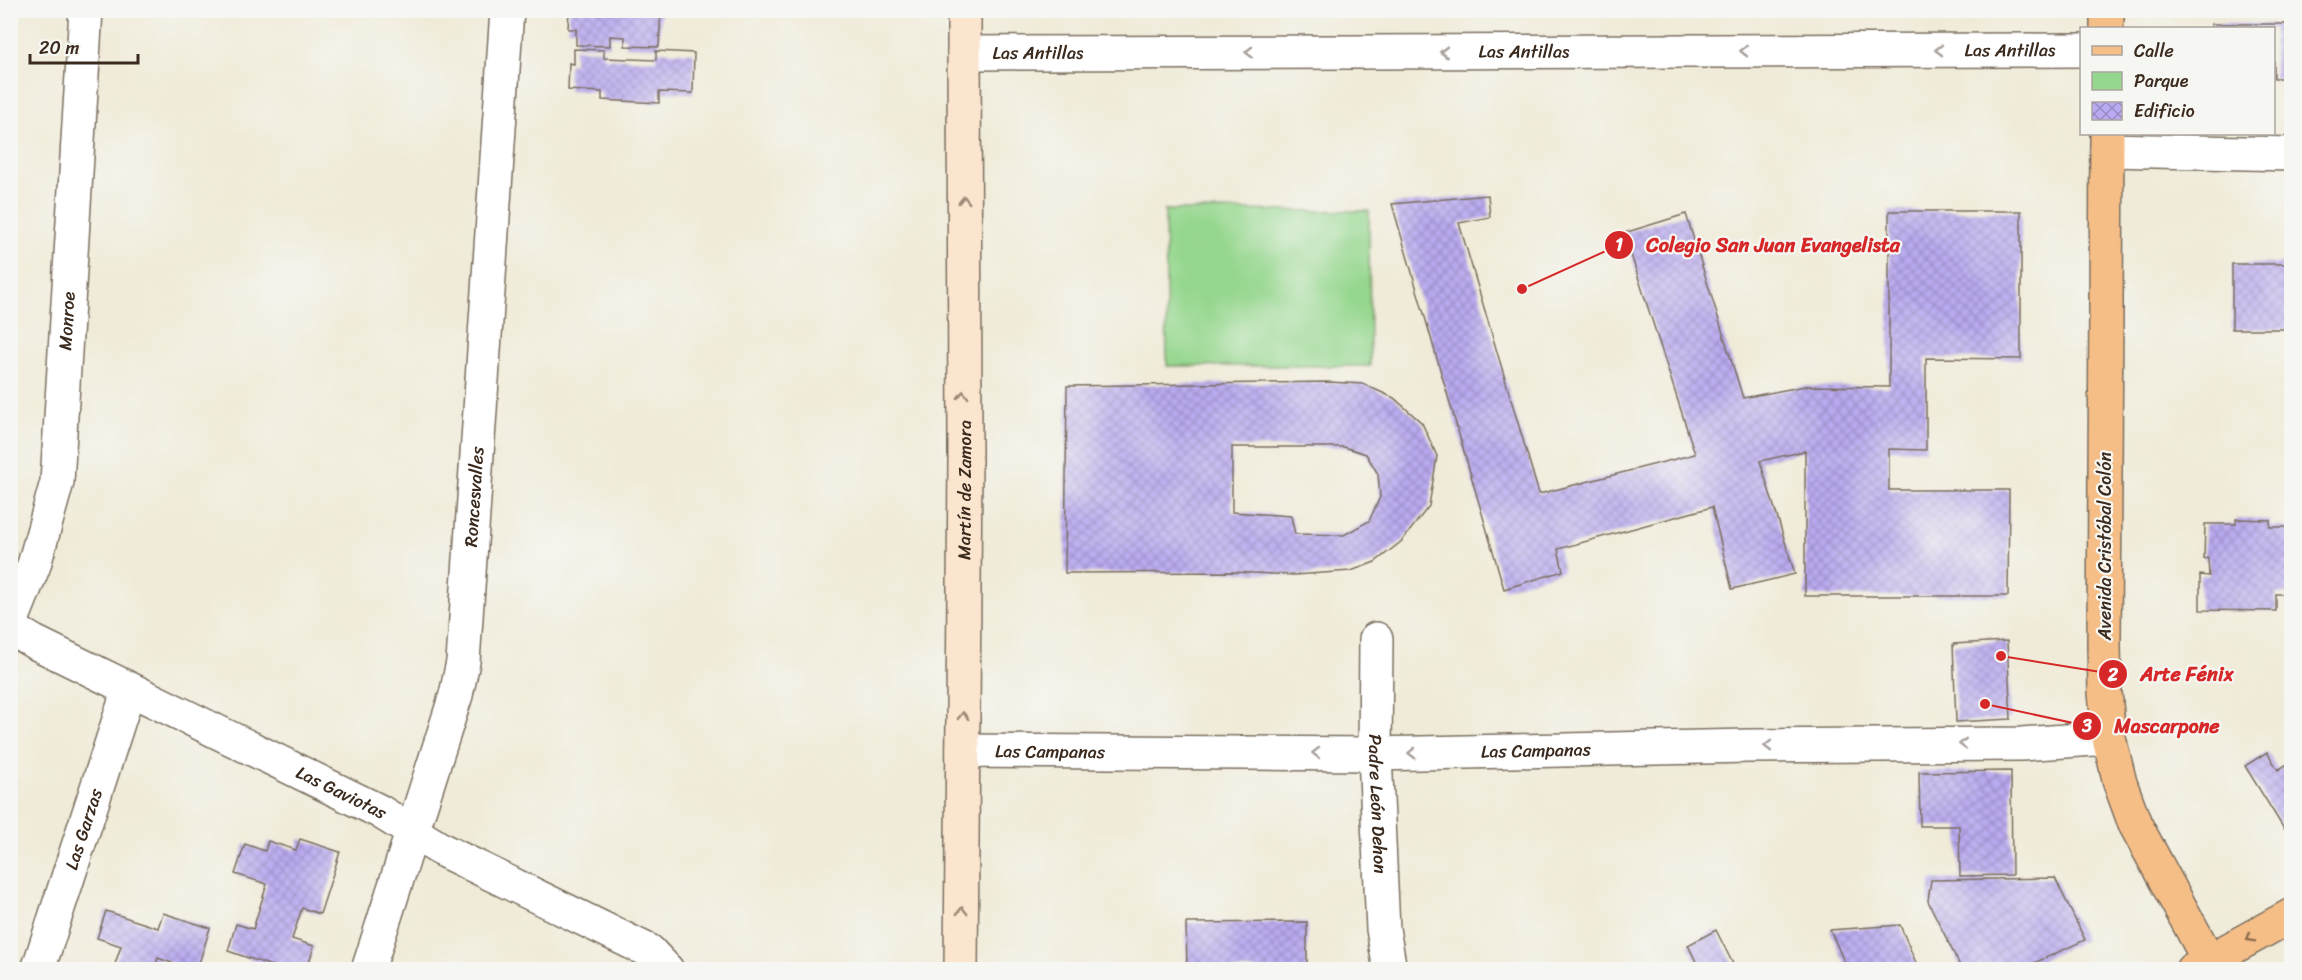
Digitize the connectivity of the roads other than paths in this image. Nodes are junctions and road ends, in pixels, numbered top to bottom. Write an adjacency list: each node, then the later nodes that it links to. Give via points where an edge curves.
1 (87, 10): 10 (street, Monroe, via 57,482 34,565)
2 (507, 10): 16 (street, Roncesvalles, via 463,662)
3 (964, 10): 7 (street, Martín de Zamora)
4 (2107, 10): 5 (main road)
5 (2107, 27)
6 (2080, 50): 7 (street, Las Antillas, one-way to 7)
7 (964, 53): 14 (street, Martín de Zamora, one-way to 7)
8 (2107, 142): 9 (street); 13 (main road, Avenida Cristóbal Colón, via 2104,645)
9 (2292, 154)
10 (10, 627): 12 (street, Las Gaviotas)
11 (1376, 639): 15 (street, Padre León Dehon)
12 (129, 689): 16 (street, Las Gaviotas); 19 (street, Las Garzas)
13 (2109, 738): 15 (street, Las Campanas, one-way to 15, via 2021,744); 18 (main road, Avenida Cristóbal Colón, via 2135,824)
14 (963, 751): 15 (street, Las Campanas, one-way to 14); 22 (street, Martín de Zamora, one-way to 14)
15 (1375, 754): 23 (street, Padre León Dehon, via 1383,929)
16 (413, 831): 20 (street, Roncesvalles); 21 (street, Las Gaviotas, via 441,850 649,951)
17 (2292, 915): 18 (main road, one-way to 18)
18 (2205, 966)
19 (38, 969)
20 (368, 969)
21 (667, 969)
22 (961, 969)
23 (1390, 969)

